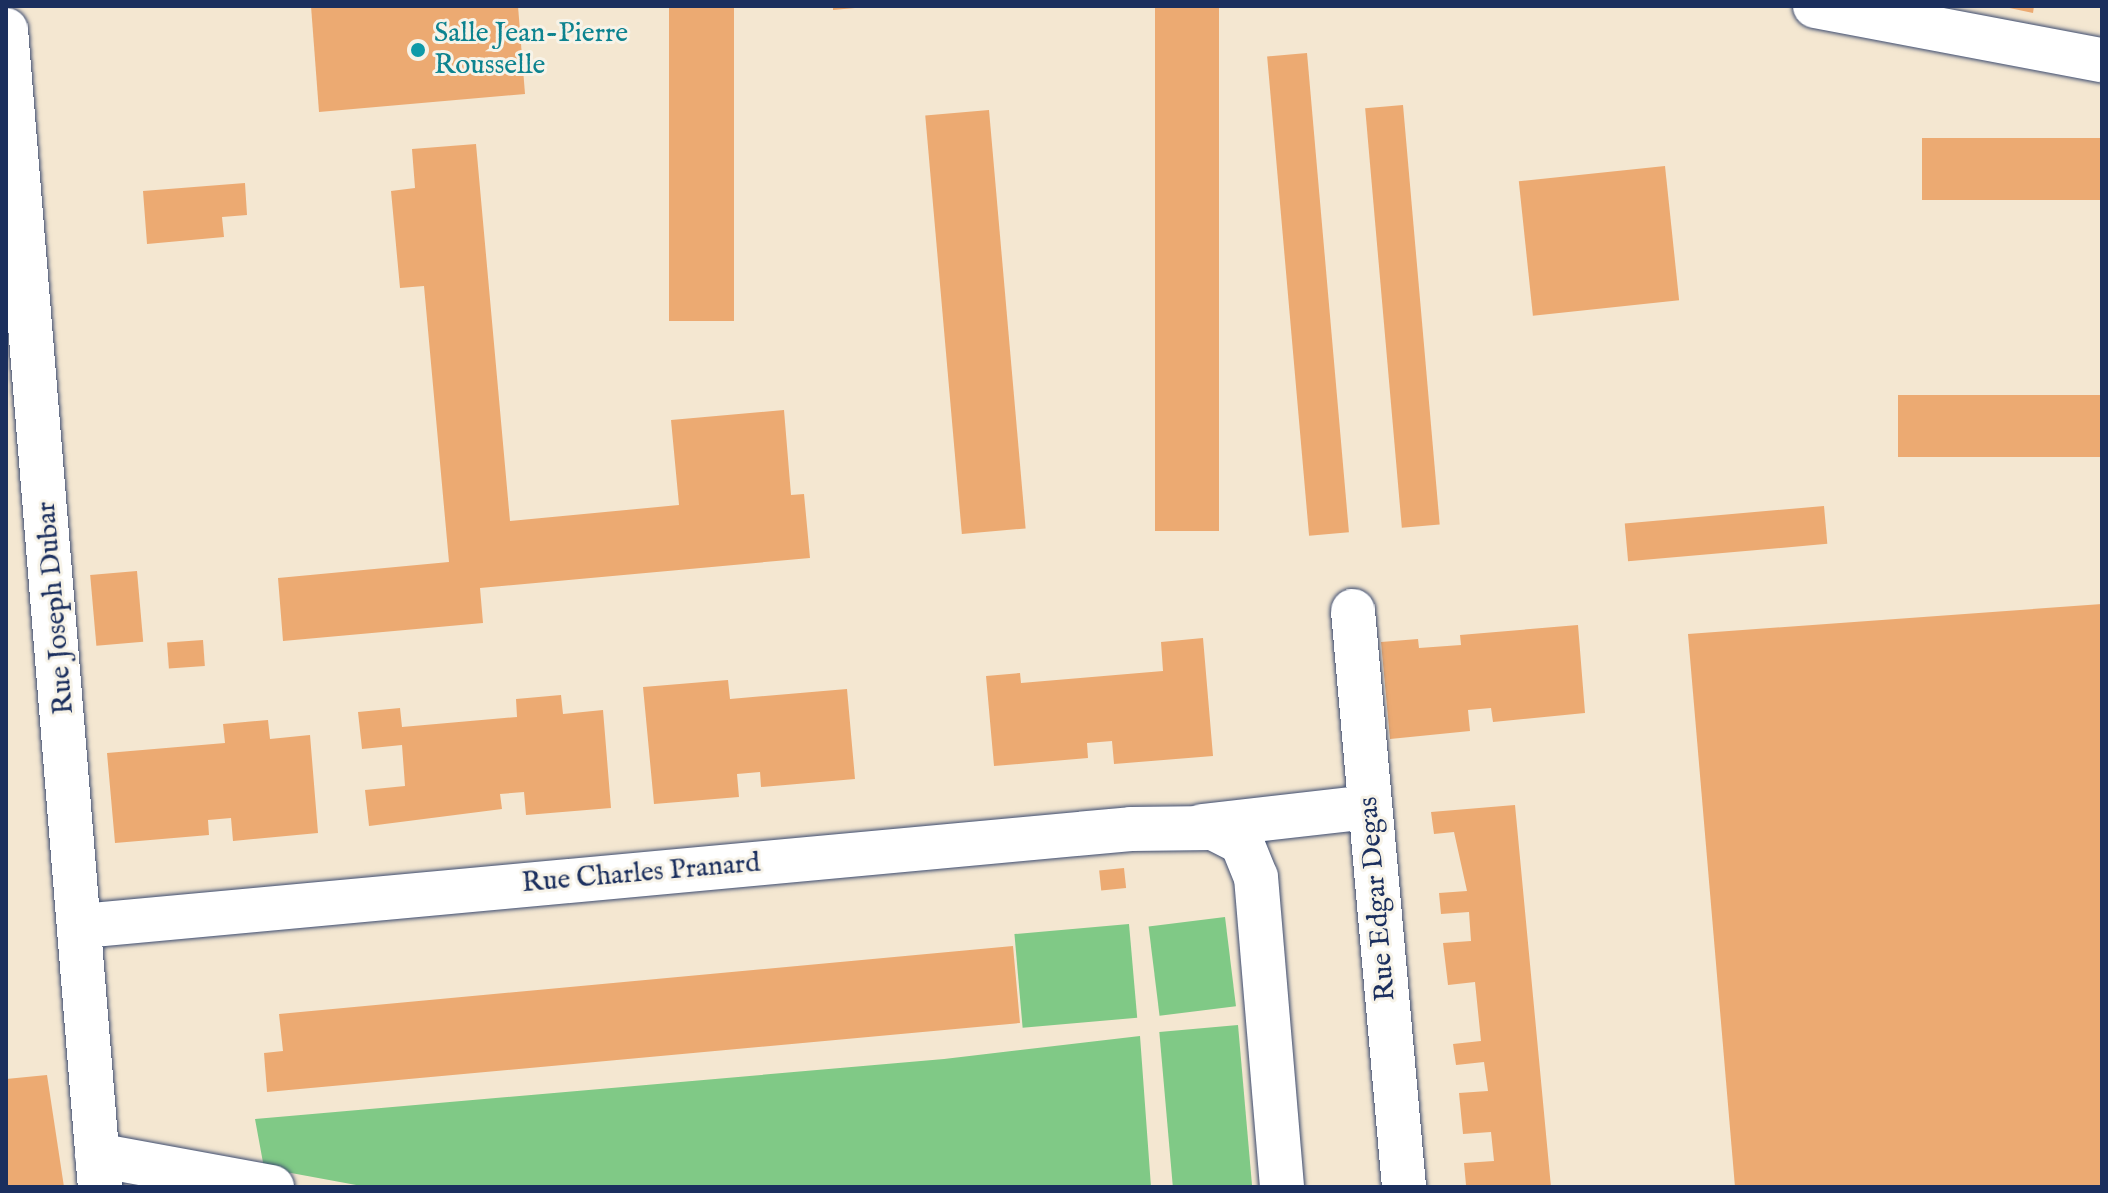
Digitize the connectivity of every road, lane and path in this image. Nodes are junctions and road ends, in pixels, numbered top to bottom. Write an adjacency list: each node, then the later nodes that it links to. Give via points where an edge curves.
1 (1815, 6): 3 (street)
2 (6, 30): 7 (street, Rue Joseph Dubar)
3 (2102, 60)
4 (1353, 611): 5 (street, Rue Edgar Degas)
5 (1370, 807): 6 (street, Rue Charles Pranard); 11 (street, Rue Edgar Degas)
6 (1217, 832): 7 (street, Rue Charles Pranard); 10 (street, via 1247,849 1256,877)
7 (82, 926): 8 (street, Rue Joseph Dubar)
8 (98, 1171): 9 (street)
9 (272, 1187)
10 (1282, 1187)
11 (1404, 1187)

